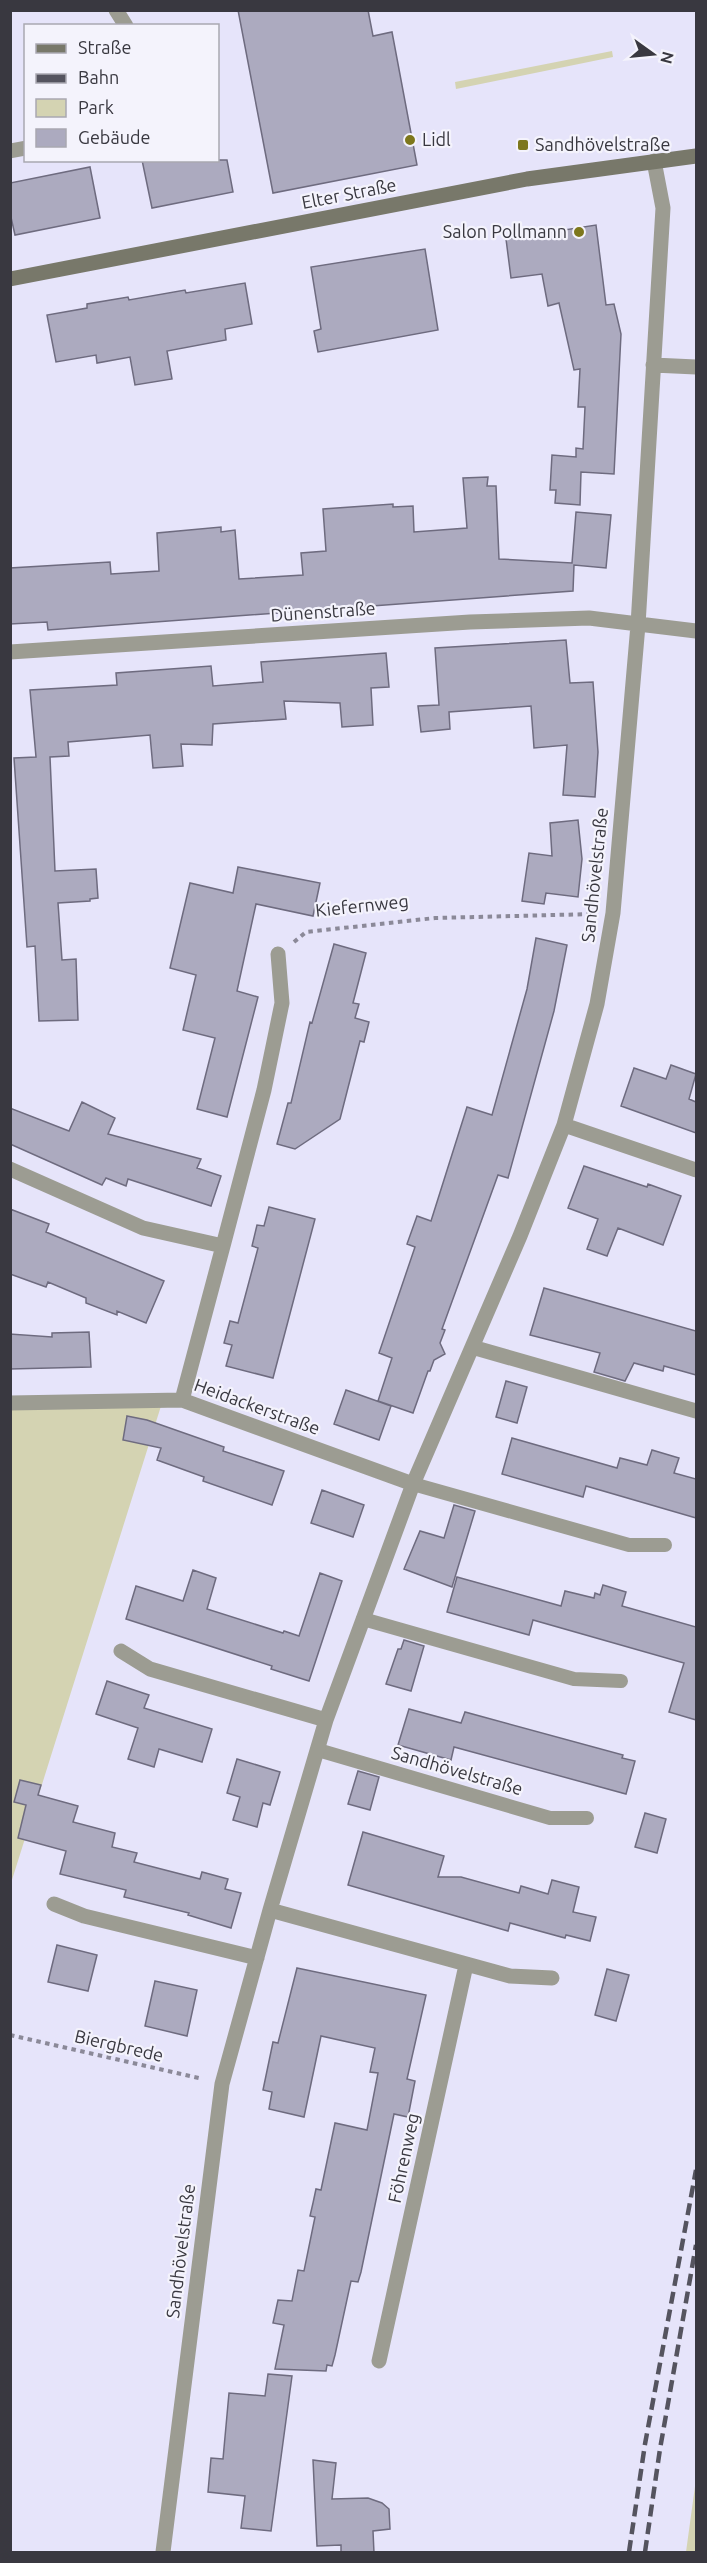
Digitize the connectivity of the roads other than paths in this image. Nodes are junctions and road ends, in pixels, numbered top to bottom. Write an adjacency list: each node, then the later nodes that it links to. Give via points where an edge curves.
1 (116, 10): 2 (street)
2 (125, 24)
3 (696, 156): 4 (main road, Elter Straße)
4 (654, 161): 5 (main road, Elter Straße, via 527,179); 6 (street, Sandhövelstraße, via 663,208)
5 (10, 279)
6 (653, 365): 7 (street); 8 (street, Sandhövelstraße)
7 (696, 368)
8 (638, 625): 9 (street); 10 (street, Dünenstraße, via 589,618 470,622); 12 (street, Sandhövelstraße, via 613,913 597,1004)
9 (696, 631)
10 (10, 652)
11 (278, 954): 15 (street, via 282,1003 264,1090)
12 (564, 1125): 14 (street); 16 (street, Sandhövelstraße)
13 (10, 1168): 15 (street, via 143,1228)
14 (696, 1170)
15 (223, 1246): 17 (street)
16 (472, 1347): 19 (street); 20 (street, Sandhövelstraße)
17 (182, 1400): 18 (street, Heidackerstraße); 20 (street, Heidackerstraße)
18 (10, 1403)
19 (696, 1411)
20 (413, 1484): 21 (lane, via 629,1545); 22 (street, Sandhövelstraße)
21 (666, 1545)
22 (363, 1619): 24 (lane, via 574,1678); 25 (street, Sandhövelstraße)
23 (121, 1652): 25 (street, via 150,1669)
24 (621, 1681)
25 (326, 1720): 26 (street, Sandhövelstraße)
26 (318, 1750): 27 (lane, Sandhövelstraße, via 550,1818); 29 (street, Sandhövelstraße)
27 (587, 1818)
28 (54, 1904): 30 (street, via 84,1916)
29 (270, 1910): 30 (street, Sandhövelstraße); 31 (street)
30 (257, 1958): 34 (street, Sandhövelstraße, via 222,2084)
31 (466, 1965): 32 (street, via 510,1976); 33 (street, Föhrenweg)
32 (552, 1978)
33 (379, 2361)
34 (163, 2553)

